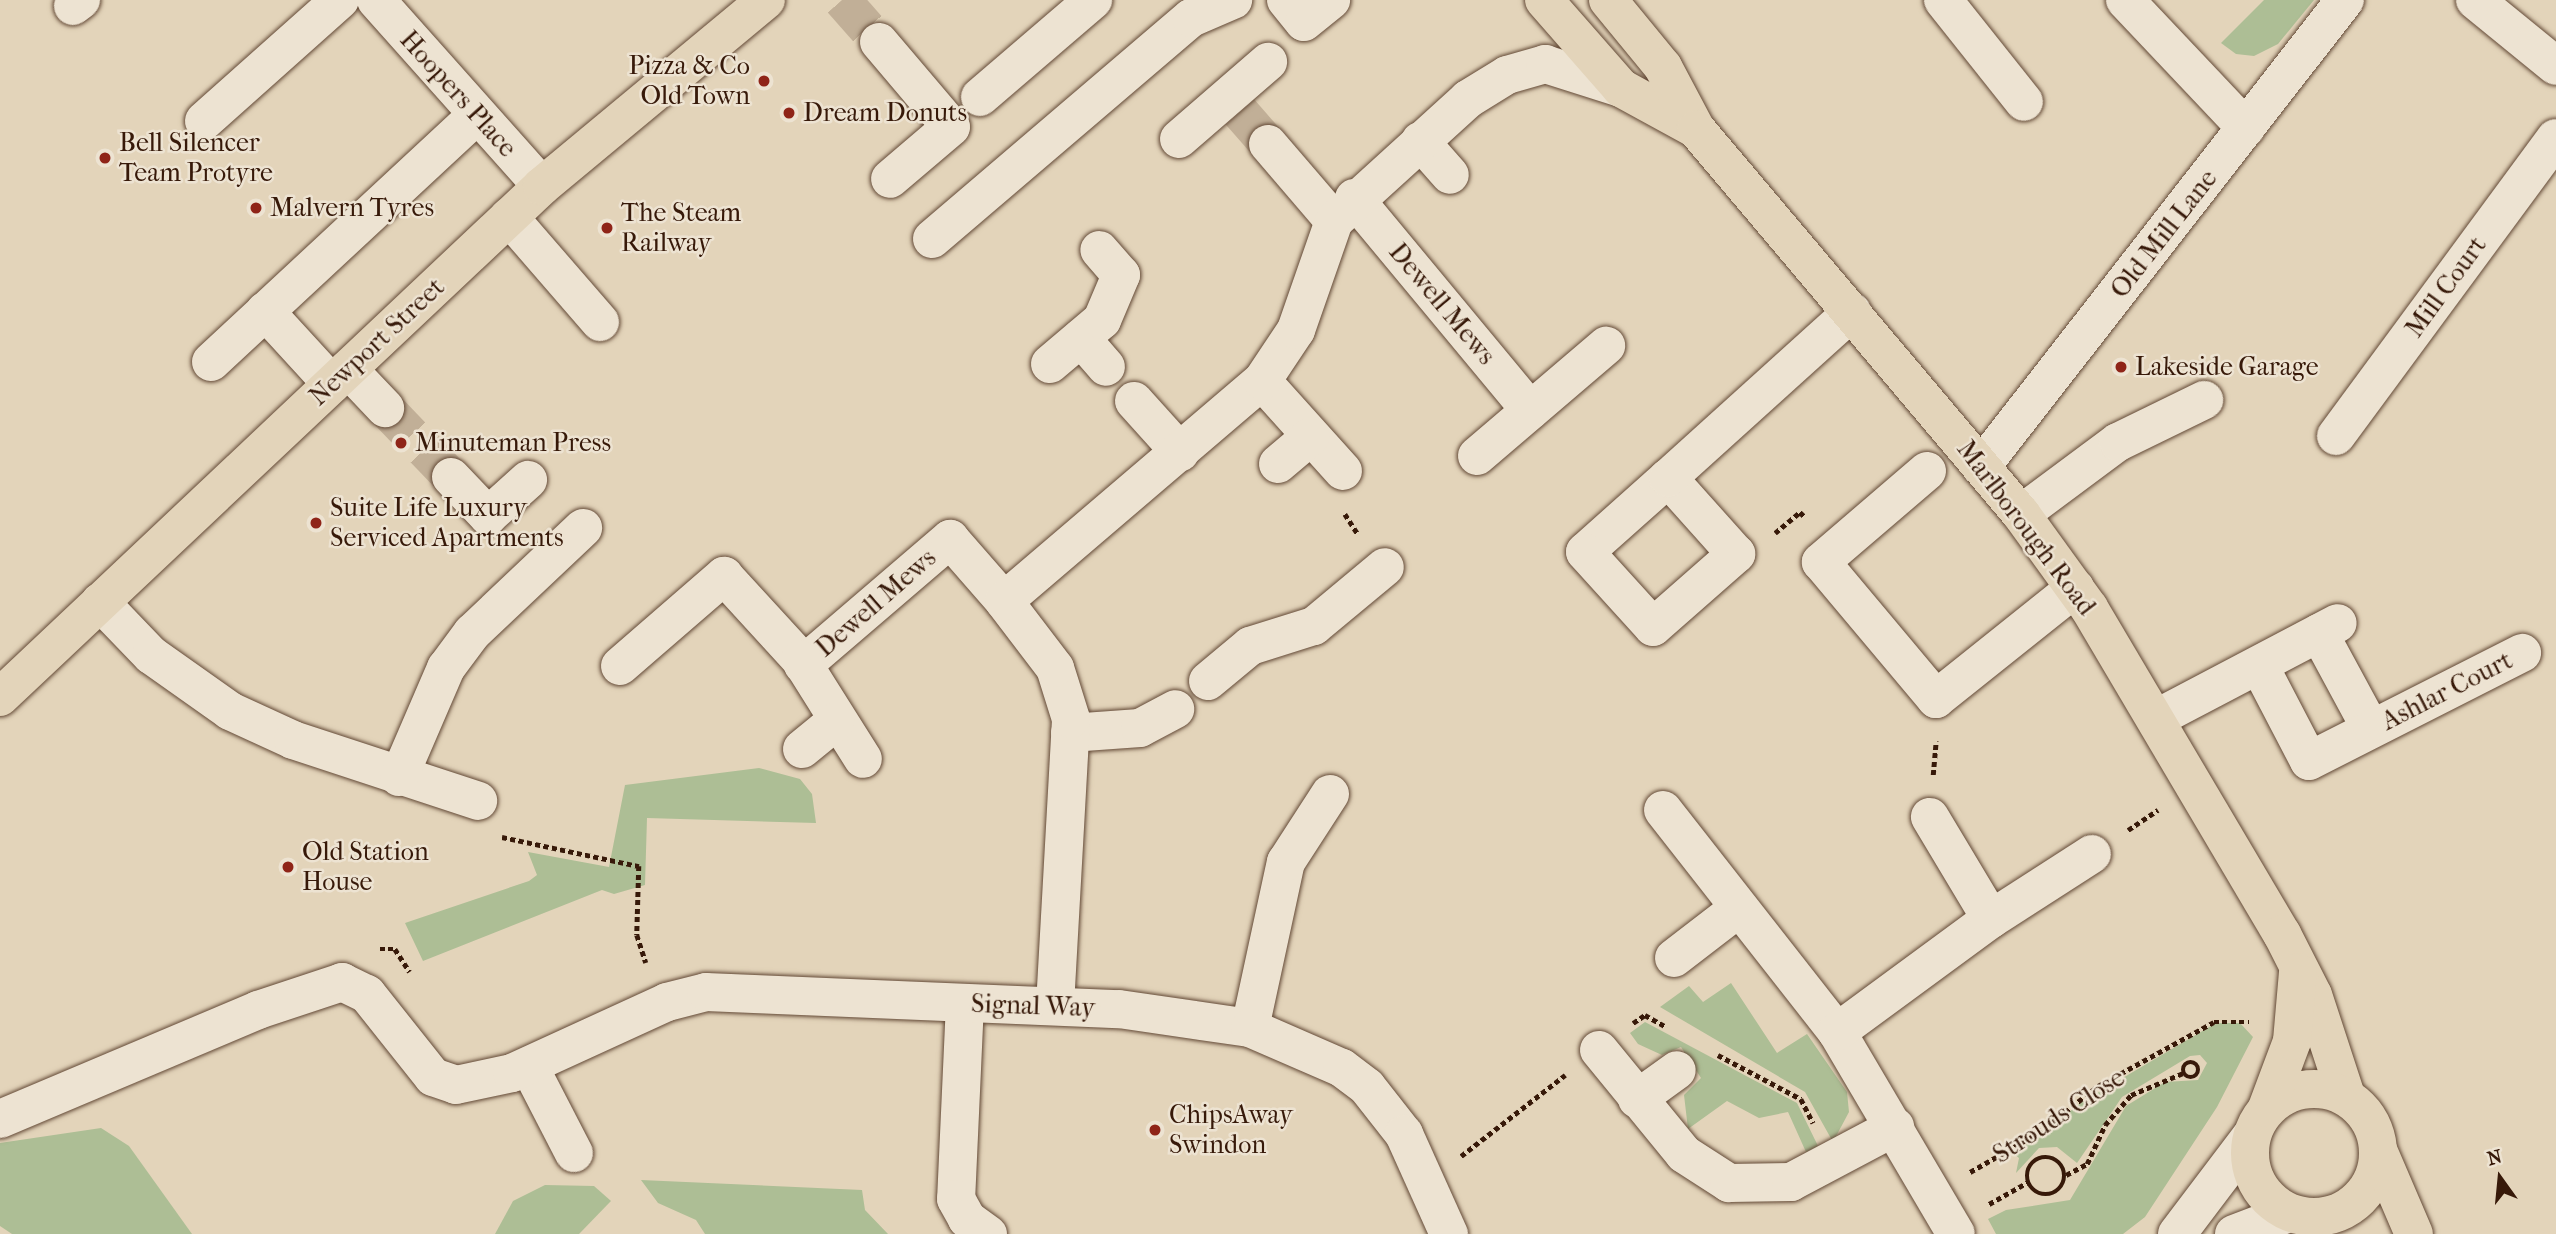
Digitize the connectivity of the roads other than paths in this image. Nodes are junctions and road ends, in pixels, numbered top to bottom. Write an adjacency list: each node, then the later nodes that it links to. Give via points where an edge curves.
1 (340, 0): 21 (street)
2 (376, 0): 20 (street, Hoopers Place)
3 (766, 0): 30 (main road, Newport Street)
4 (1233, 0): 33 (street, via 1191,18)
5 (1286, 0): 6 (street, via 1304,22)
6 (1331, 0)
7 (1544, 0): 17 (main road, Marlborough Road)
8 (1608, 0): 23 (main road, Marlborough Road, via 1663,67)
9 (1943, 0): 19 (street)
10 (2125, 0): 22 (street)
11 (2345, 0): 22 (street, Old Mill Lane)
12 (2475, 0): 16 (street)
13 (1076, 5): 18 (street)
14 (879, 43): 29 (street, via 951,127)
15 (1268, 62): 25 (street, via 1234,104)
16 (2556, 66)
17 (1621, 88): 23 (main road, Marlborough Road); 26 (street, via 1559,67 1527,67 1483,88)
18 (980, 97)
19 (2024, 102)
20 (476, 116): 30 (street, Hoopers Place); 35 (street)
21 (204, 121)
22 (2246, 128): 54 (street, Old Mill Lane)
23 (1696, 129): 36 (main road, Marlborough Road)
24 (2556, 138): 50 (street, Mill Court)
25 (1179, 139)
26 (1420, 141): 28 (street); 31 (street)
27 (1268, 144): 31 (street, Dewell Mews)
28 (1450, 175)
29 (890, 179)
30 (542, 186): 32 (main road, Newport Street)
31 (1344, 209): 44 (street, via 1296,330); 48 (street, Dewell Mews)
32 (509, 217): 37 (street); 43 (main road, Newport Street)
33 (932, 239)
34 (1100, 250): 38 (street, via 1121,275 1102,320)
35 (265, 311): 40 (street); 43 (street)
36 (1852, 312): 54 (main road, Marlborough Road); 58 (street)
37 (600, 322)
38 (1080, 338): 41 (street); 42 (street)
39 (1606, 346): 48 (street)
40 (211, 362)
41 (1050, 364)
42 (1106, 367)
43 (340, 376): 47 (street); 65 (main road, Newport Street)
44 (1262, 381): 49 (street); 51 (street)
45 (2204, 400): 60 (street, via 2107,449)
46 (1134, 401): 51 (street)
47 (385, 408)
48 (1530, 410): 52 (street)
49 (1311, 436): 53 (street); 55 (street)
50 (2336, 436)
51 (1180, 452): 64 (street)
52 (1477, 456)
53 (1278, 464)
54 (1981, 467): 60 (main road, Marlborough Road)
55 (1343, 471)
56 (1927, 471): 63 (street, via 1821,562 1936,699)
57 (450, 477): 59 (street, via 488,516)
58 (1668, 478)
59 (528, 480)
60 (2021, 514): 63 (main road, Marlborough Road)
61 (583, 528): 79 (street, via 472,634 446,668)
62 (1385, 567): 70 (street, via 1314,626 1250,646)
63 (2075, 588): 73 (main road, Marlborough Road)
64 (1004, 601): 67 (street, Dewell Mews, via 950,539); 76 (street, Dewell Mews, via 1055,668 1067,694)
65 (100, 602): 71 (main road, Newport Street); 79 (street, via 151,654 222,706)
66 (2522, 653): 75 (street, Ashlar Court)
67 (803, 665): 69 (street, Dewell Mews, via 724,576); 74 (street, Dewell Mews)
68 (2259, 665): 73 (street, Ashlar Court); 75 (street, Ashlar Court, via 2309,761); 75 (street, Ashlar Court, via 2328,628)
69 (620, 666)
70 (1208, 681)
71 (0, 697)
72 (1175, 709): 76 (street, via 1140,728)
73 (2157, 718): 88 (main road, Marlborough Road)
74 (835, 722): 77 (street); 78 (street, Dewell Mews)
75 (2371, 729)
76 (1070, 733): 90 (street, Dewell Mews)
77 (802, 749)
78 (863, 759)
79 (400, 777): 81 (street)
80 (1330, 794): 91 (street, via 1286,862)
81 (478, 801)
82 (1663, 810): 85 (street)
83 (1930, 817): 86 (street)
84 (2092, 854): 86 (street)
85 (1739, 908): 87 (street); 92 (street)
86 (1991, 919): 92 (street)
87 (1674, 958)
88 (2297, 967): 96 (main road, Marlborough Road); 99 (main road, via 2292,1041)
89 (965, 1003): 90 (street, Signal Way); 94 (street, Signal Way, via 724,991 667,1002); 104 (street, via 956,1199 967,1219)
90 (1055, 1006): 91 (street, Signal Way)
91 (1250, 1028): 105 (street, Signal Way, via 1313,1051 1367,1087 1404,1134)
92 (1837, 1032): 100 (street)
93 (1599, 1050): 97 (street)
94 (529, 1066): 98 (street, Signal Way, via 491,1080 445,1084 417,1063 367,995 342,982 258,1010); 102 (street)
95 (1677, 1070): 97 (street)
96 (2346, 1096): 99 (main road, via 2304,1088); 101 (main road, via 2374,1129)
97 (1637, 1099): 100 (street, via 1699,1167 1749,1187 1803,1178)
98 (0, 1119)
99 (2259, 1121): 103 (main road, via 2249,1154 2260,1189); 107 (street)
100 (1895, 1127): 106 (street)
101 (2378, 1150): 103 (main road, via 2376,1171 2358,1199 2330,1215); 110 (main road)
102 (574, 1153)
103 (2299, 1215): 108 (street); 109 (main road)
104 (988, 1234)
105 (1449, 1234)
106 (1956, 1234)
107 (2177, 1234)
108 (2234, 1234)
109 (2344, 1234)
110 (2414, 1234)

